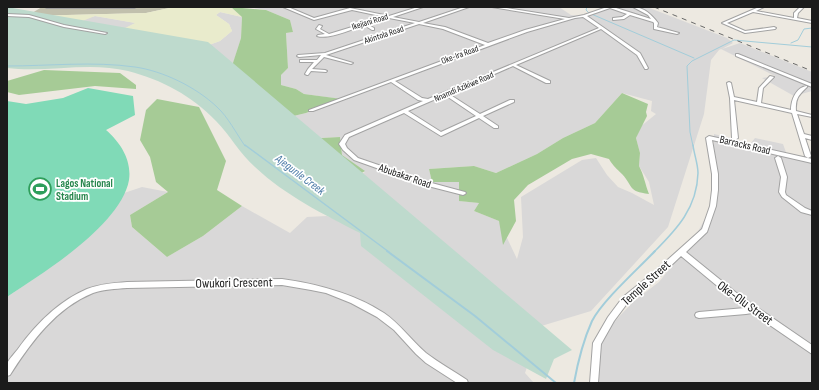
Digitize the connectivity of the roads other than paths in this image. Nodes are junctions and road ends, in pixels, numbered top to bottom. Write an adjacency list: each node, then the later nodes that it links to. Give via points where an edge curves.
1 (47, 7): 12 (street, via 134,7)
2 (285, 7): 19 (street, via 312,19)
3 (359, 7): 11 (street)
4 (421, 7): 21 (street, Ikejiani Road)
5 (466, 7): 27 (street, Akintola Road)
6 (494, 7): 20 (street)
7 (610, 7): 15 (street, Oke-Ira Road); 16 (street)
8 (636, 7): 14 (street)
9 (762, 7): 13 (street)
10 (802, 7): 23 (street, via 796,13)
11 (348, 10): 18 (street); 19 (street); 21 (street)
12 (129, 11)
13 (754, 11): 23 (street); 32 (street, via 724,23 745,32)
14 (647, 13): 16 (street); 25 (street)
15 (588, 14): 20 (street, Oke-Ira Road); 31 (street)
16 (628, 14): 22 (street, via 623,18); 25 (street)
17 (7, 15): 34 (street, via 29,16 64,26)
18 (342, 16)
19 (324, 17): 24 (street)
20 (574, 17): 37 (street, Oke-Ira Road)
21 (386, 18): 27 (street); 28 (street, Ikejiani Road)
22 (614, 19)
23 (795, 19): 26 (street)
24 (328, 21)
25 (654, 21): 33 (street, via 655,28)
26 (812, 22)
27 (420, 23): 37 (street, via 460,33); 38 (street, Akintola Road, via 394,34)
28 (364, 24): 30 (street); 35 (street, Ikejiani Road)
29 (320, 26): 35 (street, via 318,29)
30 (373, 28)
31 (601, 28): 44 (street, Nnamdi Azikiwe Road); 45 (street, via 639,54)
32 (774, 28)
33 (677, 32)
34 (105, 33)
35 (329, 35): 36 (street, Ikejiani Road)
36 (319, 36)
37 (489, 45): 48 (street, Oke-Ira Road)
38 (325, 55): 40 (street, Akintola Road); 42 (street); 43 (street)
39 (737, 55): 51 (street)
40 (299, 56)
41 (301, 61): 42 (street)
42 (319, 61): 46 (street, via 308,72)
43 (351, 63)
44 (515, 66): 49 (street); 53 (street, Nnamdi Azikiwe Road)
45 (646, 68)
46 (325, 71)
47 (772, 78): 58 (street, via 761,88)
48 (392, 81): 54 (street); 60 (street, Oke-Ira Road)
49 (548, 82)
50 (729, 83): 55 (street)
51 (812, 86)
52 (805, 87): 62 (street, via 795,97)
53 (446, 94): 56 (street, Nnamdi Azikiwe Road); 63 (street)
54 (420, 98): 56 (street); 59 (street)
55 (732, 98): 58 (street); 67 (street)
56 (429, 101): 59 (street, Nnamdi Azikiwe Road)
57 (512, 101): 63 (street)
58 (759, 102): 62 (street)
59 (415, 107): 61 (street, Nnamdi Azikiwe Road)
60 (311, 110)
61 (405, 111): 63 (street, via 440,134); 69 (street, Nnamdi Azikiwe Road, via 347,136 342,144)
62 (792, 111): 64 (street); 66 (street)
63 (480, 116): 65 (street)
64 (812, 116)
65 (496, 127)
66 (802, 135): 68 (street); 71 (street)
67 (735, 138)
68 (812, 138)
69 (350, 155): 72 (street, Abubakar Road, via 426,184)
70 (778, 158): 73 (street, via 784,177 784,196 803,210)
71 (810, 158): 74 (street, Barracks Road, via 709,138 715,174 713,206 705,230)
72 (462, 193)
73 (812, 213)
74 (681, 252): 75 (street, Oke-Olu Street, via 709,277); 80 (street, Temple Street, via 626,299 611,319 597,343)
75 (754, 309): 76 (street, via 746,312); 77 (street, Oke-Olu Street)
76 (699, 315)
77 (812, 350)
78 (7, 372): 79 (street, Owukori Crescent, via 26,343 42,326 74,300 100,288 282,282 345,297 380,315 393,324 428,359)
79 (464, 383)
80 (594, 383)

